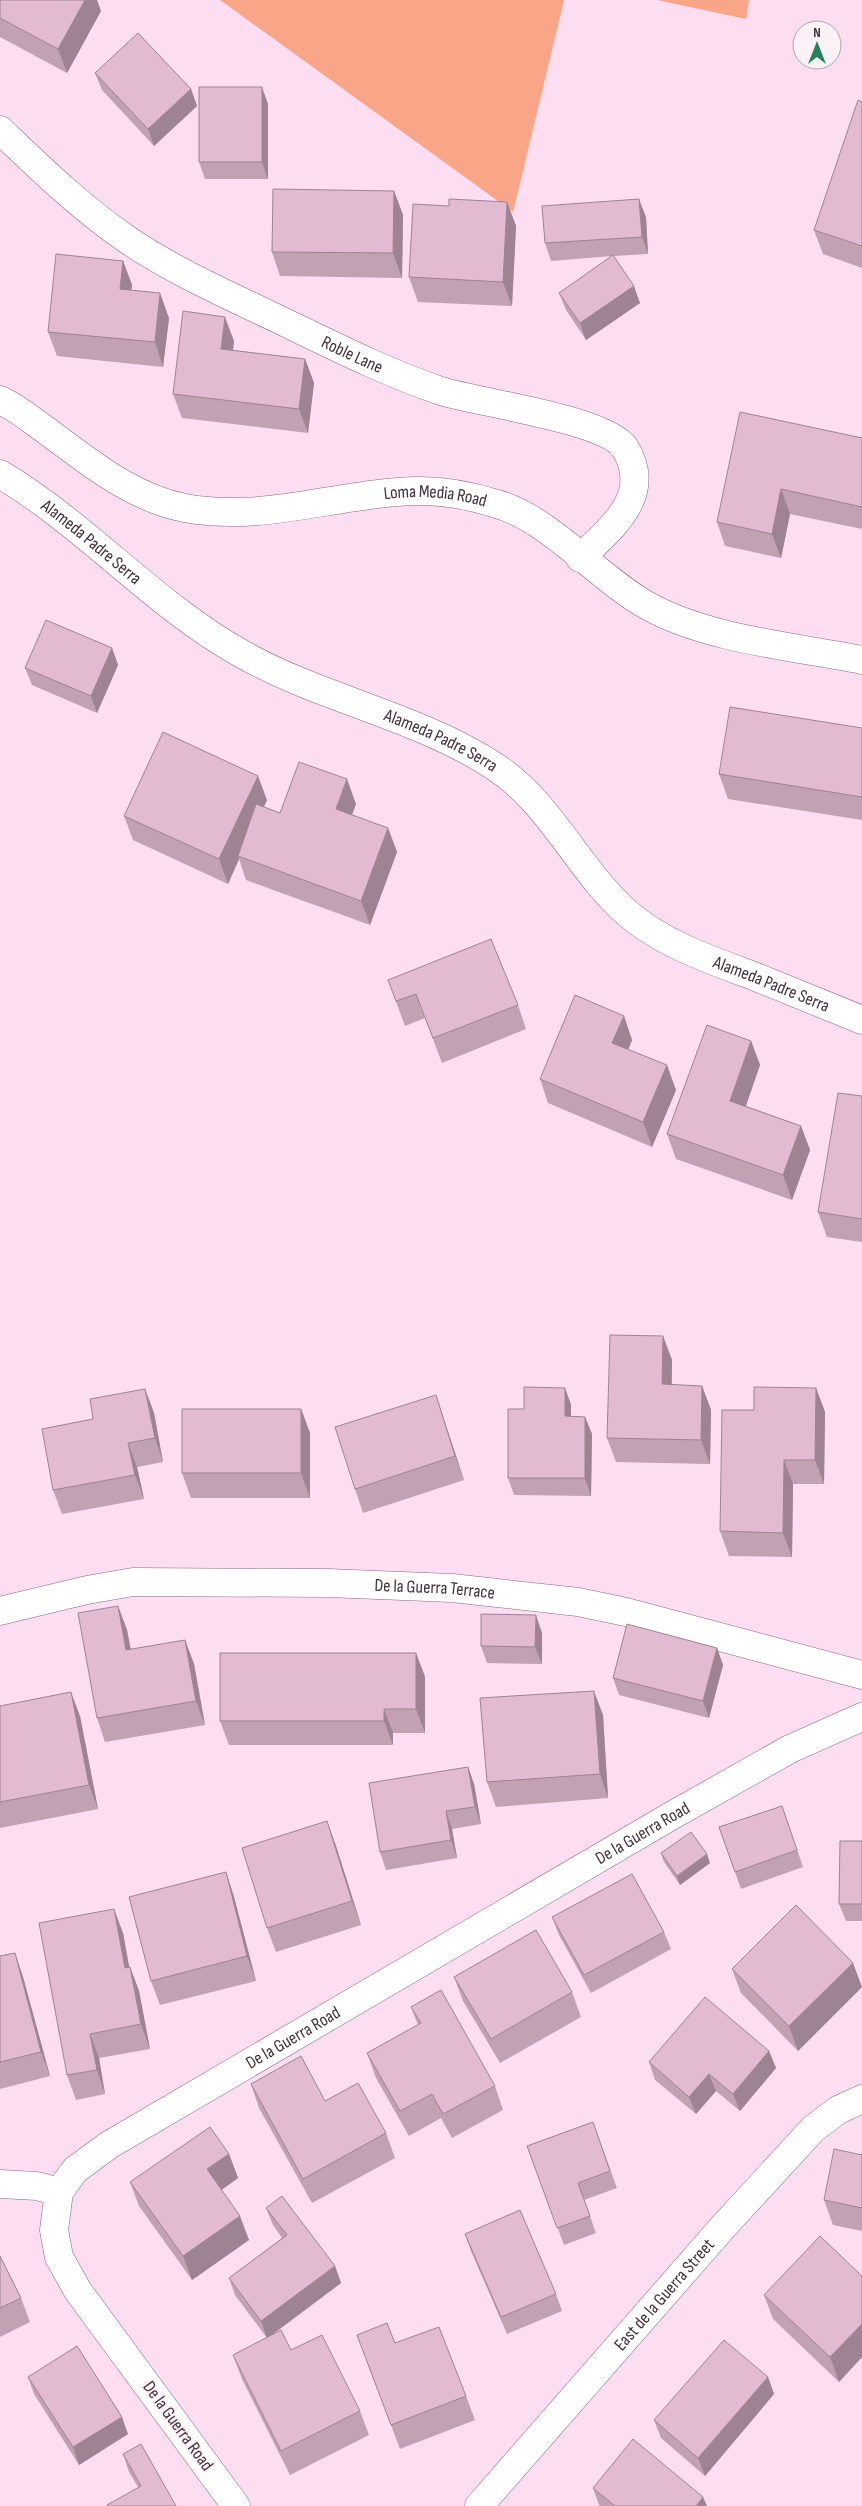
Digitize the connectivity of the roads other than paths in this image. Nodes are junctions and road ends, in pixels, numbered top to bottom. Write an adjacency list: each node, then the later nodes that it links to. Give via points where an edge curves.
1 (0, 130): 4 (street, Roble Lane, via 74,200 126,239 189,276 385,370 464,398 591,427 614,437 624,447 629,459 634,487 632,500 622,517)
2 (0, 400): 4 (street, Loma Media Road, via 27,415 110,477 145,495 183,508 262,512 381,493 420,491 466,495 501,505 528,518)
3 (0, 474): 6 (street, Alameda Padre Serra, via 48,506 178,612 235,650 298,681 451,742 494,766 538,805 581,863 627,913 654,932 709,959)
4 (580, 558): 5 (street, Loma Media Road, via 647,606 680,621 707,630)
5 (862, 660)
6 (862, 1020)
7 (0, 1611): 8 (street, De la Guerra Terrace, via 133,1582 452,1588 578,1602 626,1612)
8 (862, 1675)
9 (862, 1717): 12 (street, De la Guerra Road, via 790,1749 679,1811 109,2144 75,2170)
10 (862, 2099): 14 (street, East de la Guerra Street, via 838,2110 813,2129)
11 (0, 2184): 12 (street, via 37,2186)
12 (59, 2192): 13 (street, De la Guerra Road, via 55,2210 55,2243 70,2280)
13 (236, 2506)
14 (479, 2506)

